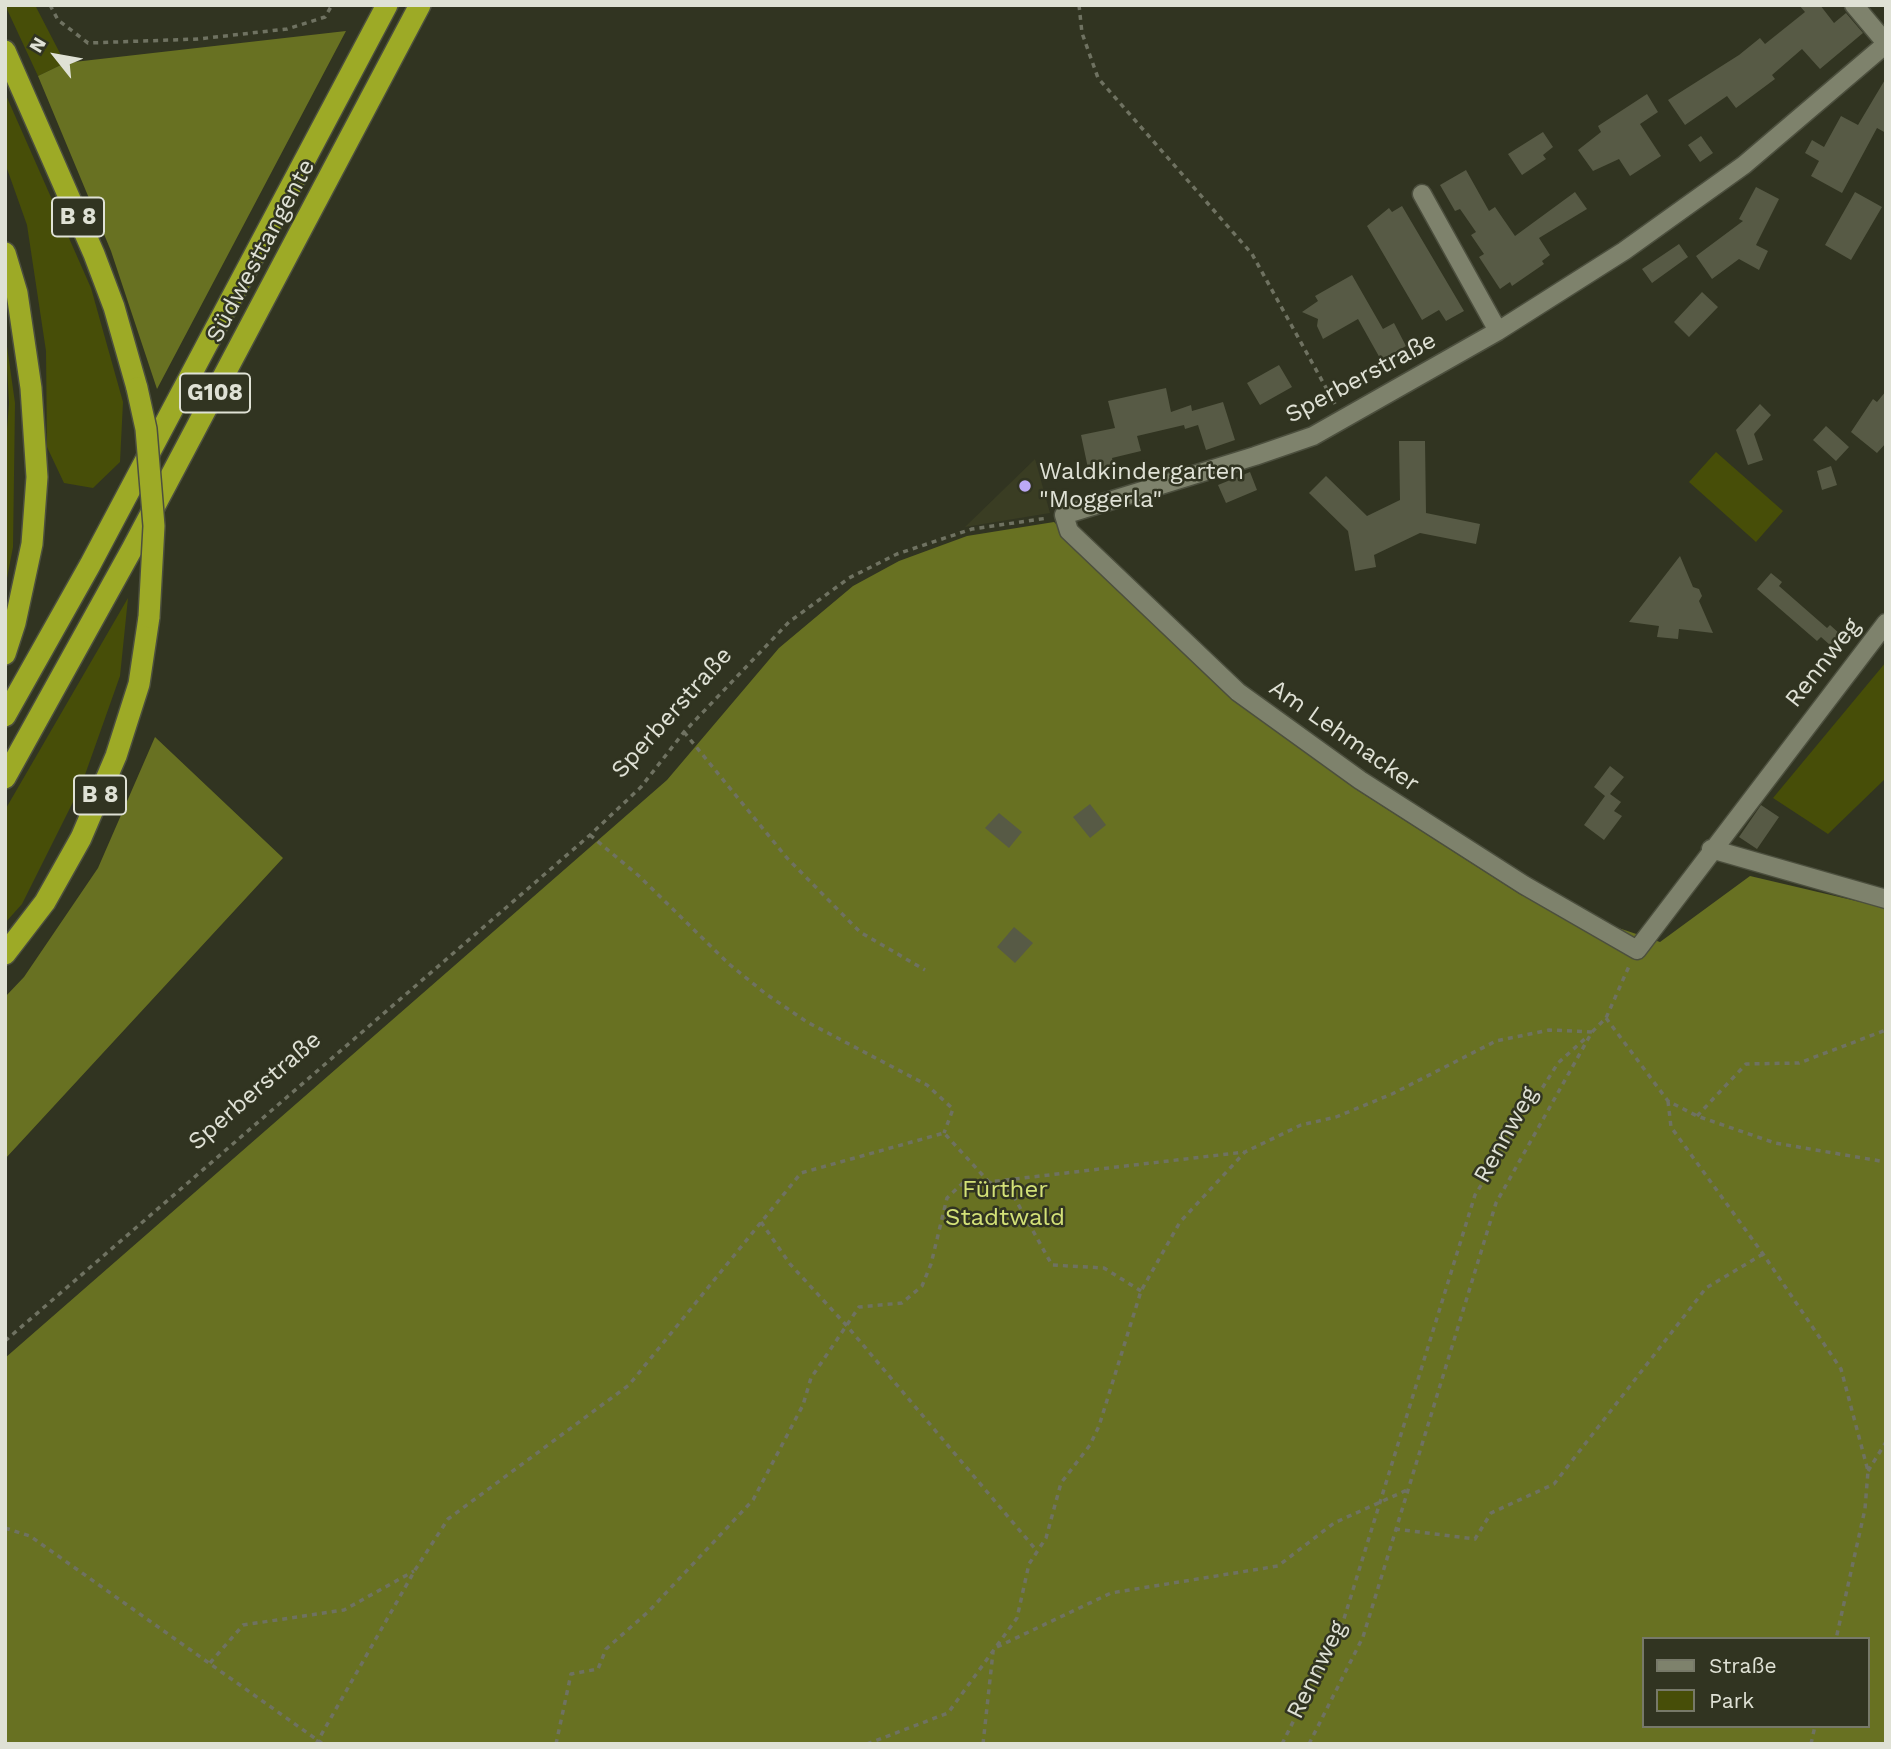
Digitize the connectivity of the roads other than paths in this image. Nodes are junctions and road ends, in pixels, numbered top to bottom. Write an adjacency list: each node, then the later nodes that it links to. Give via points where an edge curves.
1 (387, 5): 12 (highway, Südwesttangente / G108)
2 (420, 5): 13 (highway, Südwesttangente / G108, via 132,549)
3 (1854, 5): 4 (street, Sperberstraße)
4 (1886, 43): 8 (street, Sperberstraße, via 1744,165 1624,251)
5 (5, 51): 17 (highway, B 8, bridge, via 114,307 146,429 154,526 149,617 139,684 116,757 81,838 46,902)
6 (1422, 194): 8 (street)
7 (5, 253): 11 (highway, via 29,374 37,477 32,544)
8 (1498, 331): 9 (street, Sperberstraße, via 1312,436)
9 (1064, 515): 16 (street, Am Lehmacker, via 1069,531 1238,692 1360,780 1524,885)
10 (1886, 623): 14 (street, Rennweg)
11 (5, 654)
12 (5, 716)
13 (5, 778)
14 (1711, 849): 15 (street); 16 (street, Rennweg)
15 (1886, 899)
16 (1637, 950)
17 (5, 954)

